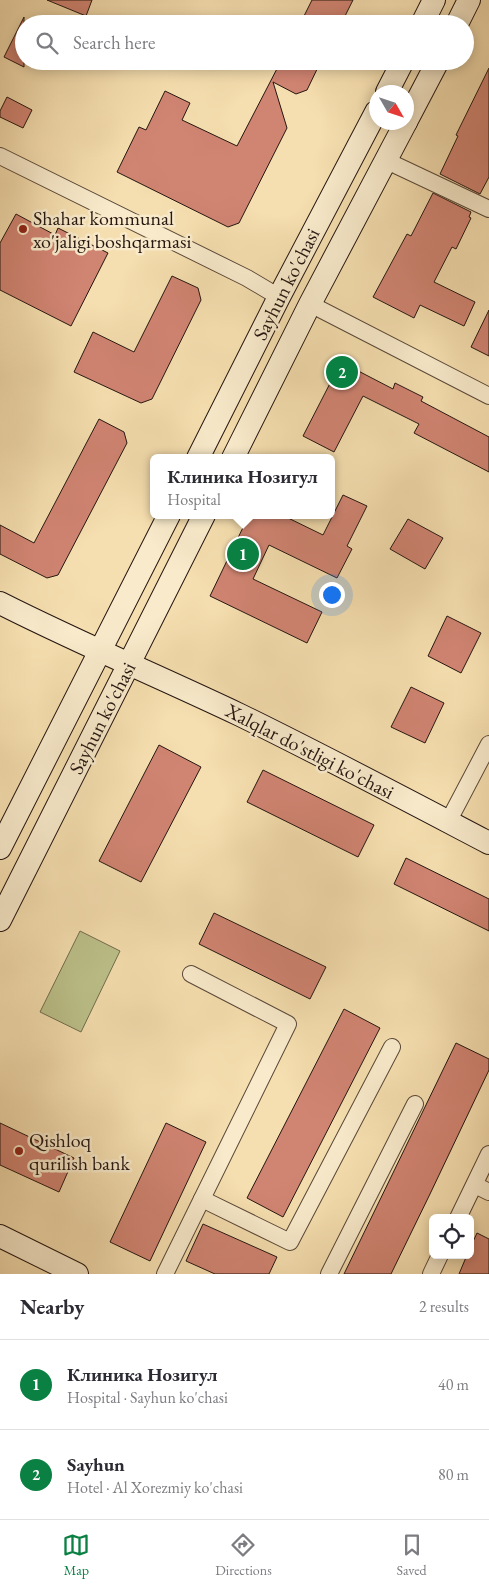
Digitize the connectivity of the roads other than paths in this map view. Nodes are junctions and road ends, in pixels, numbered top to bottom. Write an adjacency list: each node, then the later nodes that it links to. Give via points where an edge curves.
1 (434, 0): 3 (street)
2 (469, 0): 4 (street)
3 (426, 15)
4 (462, 15)
5 (398, 70): 7 (street)
6 (433, 70): 8 (street, Sayhun ko'chasi)
7 (391, 85)
8 (414, 107)
9 (369, 125): 14 (street, Sayhun ko'chasi)
10 (402, 130): 12 (street, Sayhun ko'chasi)
11 (0, 156): 14 (street)
12 (387, 161): 13 (street); 15 (street, Sayhun ko'chasi)
13 (489, 209)
14 (279, 297): 17 (street, Sayhun ko'chasi)
15 (310, 304): 16 (street); 18 (street, Sayhun ko'chasi)
16 (489, 396)
17 (200, 454)
18 (235, 454)
19 (167, 519): 22 (street, Sayhun ko'chasi)
20 (202, 519): 23 (street, Sayhun ko'chasi)
21 (0, 603): 22 (street, Xalqlar do'stligi ko'chasi)
22 (101, 651): 23 (street, Xalqlar do'stligi ko'chasi); 27 (street, Sayhun ko'chasi)
23 (128, 665): 25 (street, Xalqlar do'stligi ko'chasi, via 242,716); 28 (street, Sayhun ko'chasi)
24 (489, 744): 25 (street)
25 (448, 822): 26 (street, Xalqlar do'stligi ko'chasi)
26 (489, 844)
27 (0, 848)
28 (0, 920)
29 (191, 974): 34 (street, via 288,1024)
30 (392, 1047): 34 (street, via 290,1242)
31 (415, 1104): 40 (street)
32 (489, 1154): 33 (street)
33 (482, 1189): 35 (street)
34 (202, 1199): 39 (street)
35 (461, 1214)
36 (0, 1236): 38 (street)
37 (438, 1259): 41 (street)
38 (77, 1274)
39 (165, 1274)
40 (329, 1274)
41 (431, 1274)

